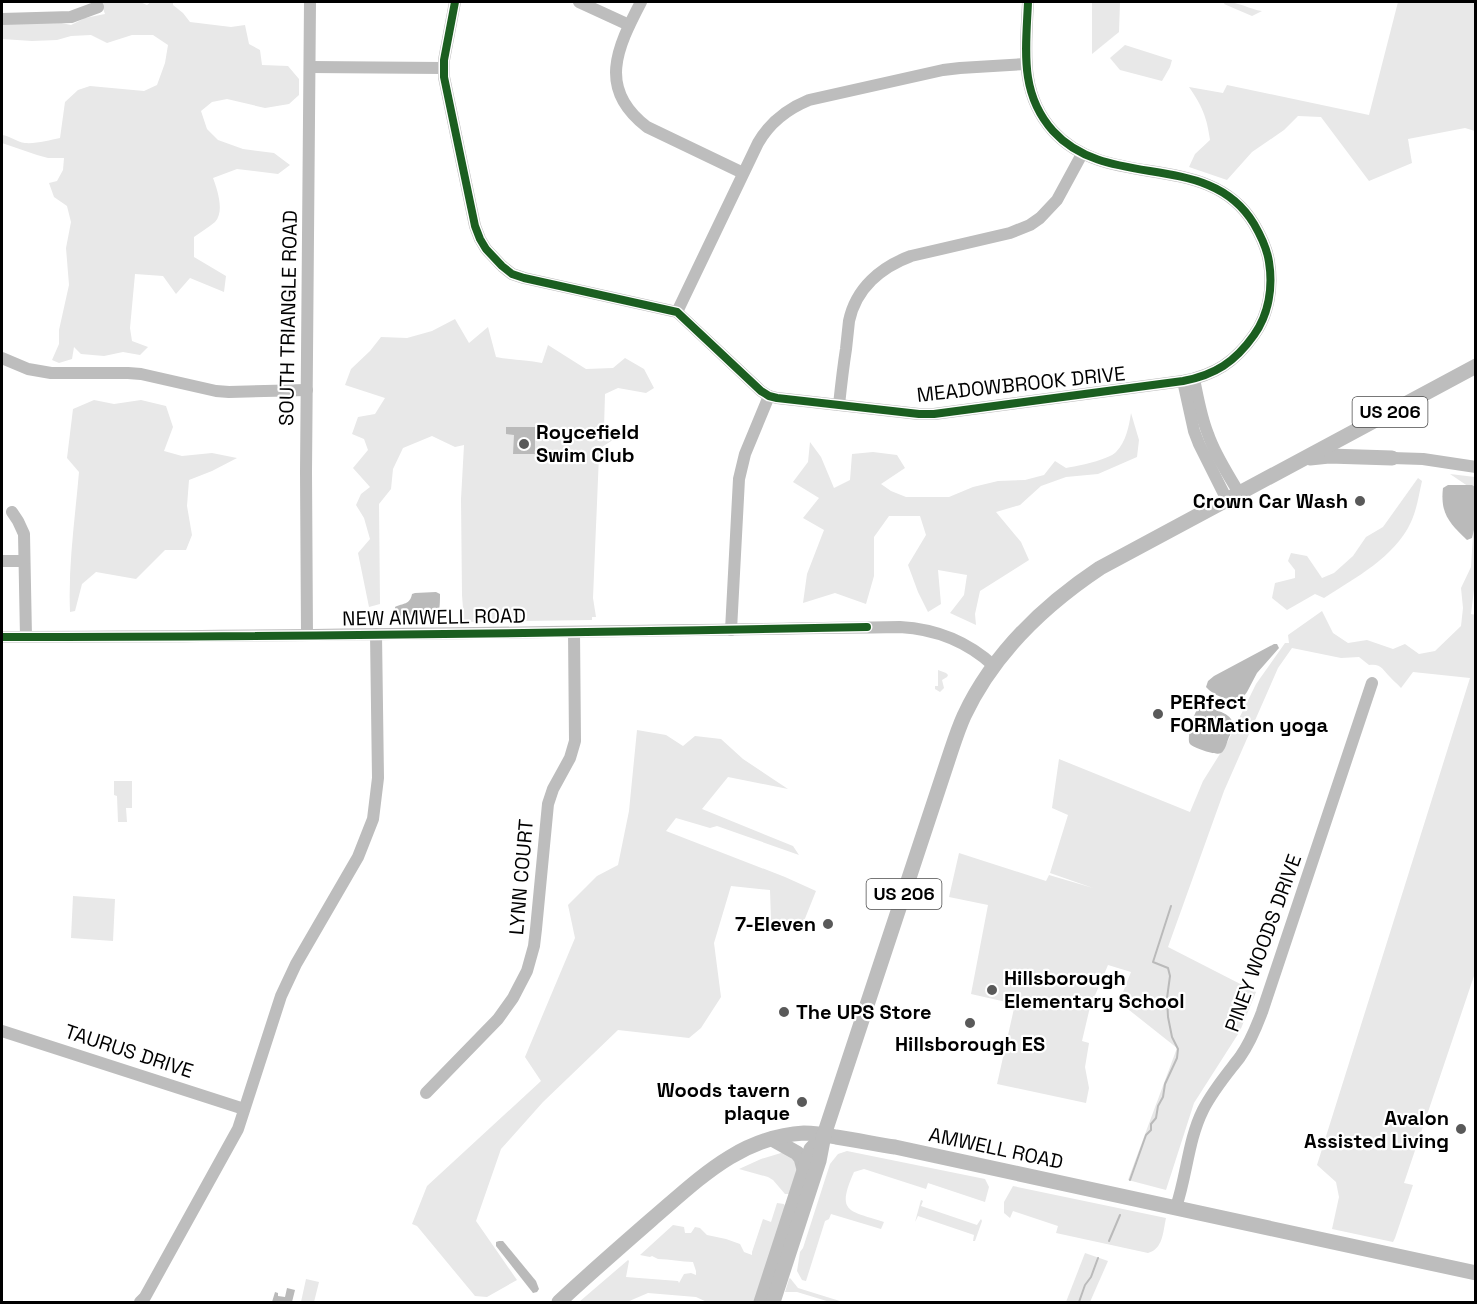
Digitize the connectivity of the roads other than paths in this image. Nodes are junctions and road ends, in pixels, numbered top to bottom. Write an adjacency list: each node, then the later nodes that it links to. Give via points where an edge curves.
1 (310, 2): 10 (street, SOUTH TRIANGLE ROAD)
2 (455, 2): 11 (street)
3 (579, 2): 8 (street)
4 (641, 2): 8 (street)
5 (1028, 2): 9 (street, MEADOWBROOK DRIVE)
6 (98, 7): 7 (street, via 71,17)
7 (2, 19)
8 (629, 25): 13 (street, via 619,49 616,78 630,111 657,133)
9 (1026, 64): 12 (street, MEADOWBROOK DRIVE, via 1029,87 1042,116 1054,132); 13 (street, via 944,70 809,100 771,124)
10 (310, 67): 11 (street); 18 (street, SOUTH TRIANGLE ROAD)
11 (443, 68): 14 (street, via 475,226 493,258 524,279)
12 (1082, 154): 17 (street, MEADOWBROOK DRIVE, via 1102,162 1209,184 1241,206 1260,232 1271,278 1262,322 1229,362 1210,374); 20 (street, via 1057,200 1030,225 911,256 886,268 868,284 850,319)
13 (743, 173): 14 (street)
14 (677, 312): 19 (street)
15 (2, 358): 18 (street, via 51,373 141,374 222,392)
16 (1476, 366): 22 (main road, US 206)
17 (1189, 380): 20 (street, MEADOWBROOK DRIVE, via 934,414); 24 (street)
18 (306, 390): 31 (street, SOUTH TRIANGLE ROAD)
19 (769, 396): 20 (street, MEADOWBROOK DRIVE); 28 (street, via 745,454 740,479)
20 (839, 405)
21 (1392, 458): 22 (main road); 23 (street)
22 (1304, 459): 24 (main road, US 206)
23 (1476, 468)
24 (1233, 496): 34 (main road, US 206, via 1076,584 1044,609)
25 (12, 512): 27 (street, via 24,534)
26 (2, 561): 27 (street)
27 (24, 561): 33 (street)
28 (731, 630): 29 (street, NEW AMWELL ROAD); 34 (street, NEW AMWELL ROAD, via 916,628 955,639)
29 (574, 632): 30 (street, NEW AMWELL ROAD); 37 (street, LYNN COURT, via 575,741 548,804 531,960 501,1014)
30 (376, 634): 31 (street, NEW AMWELL ROAD); 38 (street, via 378,778 373,819 358,857 288,980)
31 (307, 635): 33 (street, NEW AMWELL ROAD)
32 (2, 637): 33 (street, NEW AMWELL ROAD)
33 (26, 637)
34 (994, 666): 39 (main road, US 206, via 965,714 951,751)
35 (1372, 683): 42 (street, PINEY WOODS DRIVE, via 1263,1012 1249,1042 1202,1111)
36 (2, 1031): 38 (street, TAURUS DRIVE)
37 (426, 1093)
38 (244, 1109): 44 (street, via 229,1146)
39 (824, 1135): 40 (main road, AMWELL ROAD, via 805,1133); 41 (main road, US 206, via 811,1149); 42 (main road, AMWELL ROAD); 47 (main road, US 206)
40 (772, 1139): 41 (main road, via 797,1153); 45 (main road, AMWELL ROAD, via 742,1150 710,1170)
41 (804, 1169): 46 (main road, US 206)
42 (1176, 1207): 43 (main road, AMWELL ROAD)
43 (1476, 1273)
44 (140, 1302)
45 (558, 1302)
46 (761, 1302)
47 (773, 1302)

